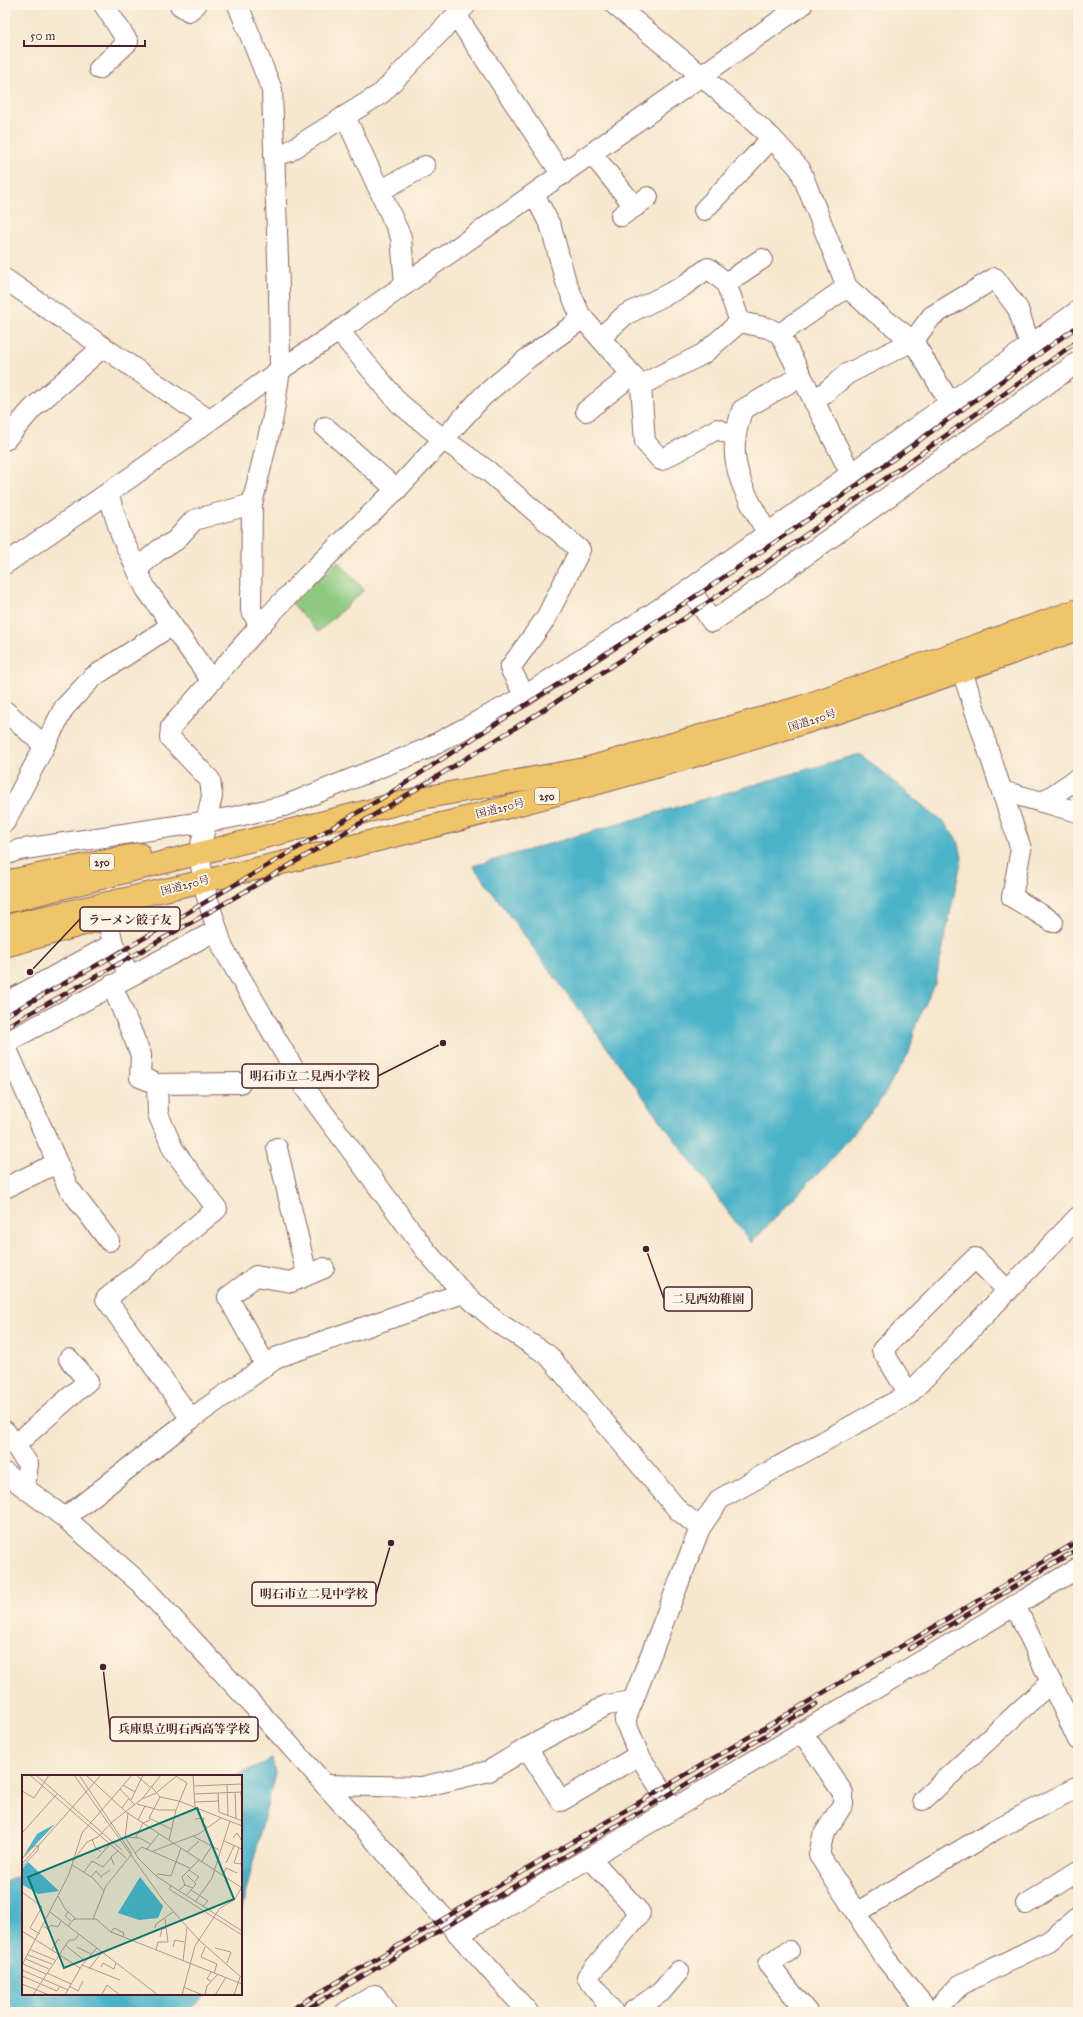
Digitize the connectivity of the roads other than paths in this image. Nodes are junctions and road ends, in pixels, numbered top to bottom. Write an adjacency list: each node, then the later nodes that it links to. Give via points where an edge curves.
1 (104, 5): 8 (street, via 128,42)
2 (180, 5): 3 (street, via 189,11)
3 (196, 5)
4 (238, 5): 13 (street, via 272,90)
5 (615, 5): 9 (street)
6 (793, 7): 9 (street)
7 (461, 10): 10 (street, via 382,93); 15 (street)
8 (99, 70)
9 (702, 76): 11 (street); 12 (street)
10 (345, 116): 13 (street, via 288,152); 16 (street)
11 (772, 138): 19 (street); 24 (street, via 800,169)
12 (592, 154): 15 (street); 18 (street)
13 (274, 155): 35 (street)
14 (425, 166): 16 (street)
15 (562, 174): 17 (street)
16 (380, 191): 23 (street, via 401,237)
17 (534, 194): 23 (street); 26 (street, via 551,227 566,282)
18 (635, 207)
19 (704, 210)
20 (762, 259): 22 (street)
21 (5, 279): 33 (street)
22 (726, 283): 27 (street); 30 (street, via 708,268 682,287 625,315)
23 (405, 285): 28 (street)
24 (847, 287): 29 (street); 31 (street)
25 (1078, 311): 32 (street)
26 (583, 318): 30 (street); 44 (street, via 528,358 484,396)
27 (740, 322): 29 (street, via 768,328); 37 (street, via 703,354)
28 (339, 331): 35 (street); 44 (street, via 399,403)
29 (780, 334): 36 (street)
30 (600, 338): 37 (street)
31 (913, 341): 32 (street, via 932,316 995,278 1018,309); 38 (street, via 847,374); 39 (street)
32 (1030, 346): 39 (street)
33 (103, 347): 41 (street); 45 (street, via 33,408)
34 (1078, 362): 53 (street, via 712,622)
35 (280, 370): 41 (street); 49 (street, via 273,417)
36 (801, 376): 38 (street); 43 (street, via 742,410)
37 (636, 380): 40 (street); 43 (street, via 645,442 661,460 717,429)
38 (814, 402): 46 (street)
39 (950, 403): 46 (street)
40 (586, 411)
41 (209, 420): 48 (street)
42 (325, 427): 47 (street)
43 (736, 436): 50 (street, via 735,460 747,496)
44 (442, 439): 47 (street); 60 (street, via 488,471 580,550 546,618 510,668)
45 (5, 440)
46 (851, 474): 50 (street)
47 (397, 490): 56 (street, via 306,577)
48 (108, 493): 51 (street); 52 (street, via 121,535)
49 (252, 504): 52 (street, via 194,520 175,540); 56 (street, via 251,610)
50 (768, 534): 53 (street)
51 (5, 564)
52 (137, 569): 55 (street, via 146,589)
53 (690, 589): 60 (street)
54 (1078, 610): 69 (highway, 国道250号 / 250, via 801,707 585,769 416,800)
55 (172, 625): 59 (street); 62 (street, via 93,677 64,708)
56 (260, 626): 59 (street)
57 (1078, 629): 58 (highway, 国道250号 / 250)
58 (962, 671): 64 (street); 71 (highway, 国道250号 / 250, via 797,725 588,785)
59 (212, 681): 67 (street, via 171,727 170,738 210,780 212,796)
60 (525, 696): 67 (street, via 426,750 327,790 284,806)
61 (5, 711): 62 (street)
62 (44, 745): 68 (street)
63 (1078, 778): 65 (street)
64 (1002, 791): 65 (street); 75 (street, via 1021,849 1012,897)
65 (1043, 802): 66 (street)
66 (1078, 812)
67 (206, 821): 69 (street); 70 (street, via 18,850)
68 (5, 822)
69 (199, 854): 71 (street); 72 (highway, 国道250号 / 250)
70 (5, 855)
71 (204, 880): 73 (highway, 国道250号 / 250); 77 (street)
72 (5, 886)
73 (148, 894): 74 (highway, via 132,911); 76 (highway, 国道250号 / 250)
74 (107, 919): 78 (street); 79 (highway)
75 (1053, 922)
76 (5, 926)
77 (217, 930): 80 (street); 92 (street, via 223,948 305,1088 426,1251)
78 (113, 944): 80 (street); 82 (street)
79 (5, 946)
80 (130, 976): 81 (street)
81 (112, 985): 83 (street); 85 (street, via 141,1055 140,1077)
82 (5, 1003)
83 (5, 1044): 87 (street)
84 (240, 1083): 85 (street)
85 (157, 1084): 96 (street, via 158,1114 173,1149 218,1209 106,1299)
86 (277, 1148): 94 (street, via 316,1272 290,1282 256,1276 228,1297)
87 (57, 1163): 88 (street); 90 (street, via 68,1187)
88 (5, 1188)
89 (1078, 1217): 91 (street)
90 (109, 1241)
91 (1008, 1291): 95 (street); 95 (street, via 975,1258 882,1350)
92 (463, 1293): 94 (street, via 278,1357); 101 (street, via 497,1322 548,1355 678,1510)
93 (69, 1359): 97 (street, via 88,1381)
94 (266, 1366): 96 (street)
95 (909, 1394): 101 (street, via 720,1499)
96 (191, 1418): 100 (street)
97 (10, 1438): 99 (street, via 28,1464)
98 (5, 1473): 99 (street)
99 (25, 1487): 100 (street)
100 (65, 1518): 110 (street, via 140,1583)
101 (700, 1528): 105 (street)
102 (1078, 1568): 103 (street)
103 (1015, 1605): 104 (street); 106 (street)
104 (1051, 1682): 107 (street); 112 (street)
105 (633, 1701): 108 (street, via 607,1705); 109 (street, via 625,1721)
106 (802, 1732): 113 (street); 117 (street, via 843,1793 843,1804 823,1836 819,1855)
107 (1078, 1740)
108 (527, 1748): 109 (street, via 561,1801); 110 (street, via 489,1771 422,1787)
109 (639, 1754): 113 (street)
110 (325, 1785): 119 (street)
111 (1078, 1787): 117 (street, via 996,1829)
112 (923, 1800)
113 (673, 1809): 114 (street)
114 (590, 1858): 119 (street); 125 (street, via 640,1913 587,1977)
115 (1078, 1871): 116 (street)
116 (1026, 1904)
117 (856, 1913): 128 (street, via 885,1958 924,2006)
118 (1078, 1918): 129 (street, via 1049,1941 960,1985)
119 (459, 1934): 124 (street)
120 (789, 1951): 127 (street, via 768,1964)
121 (679, 1971): 126 (street, via 661,1992)
122 (346, 2012): 123 (street, via 375,1995)
123 (387, 2012)
124 (528, 2012)
125 (613, 2012)
126 (632, 2012)
127 (807, 2012)
128 (924, 2012)
129 (934, 2012)

